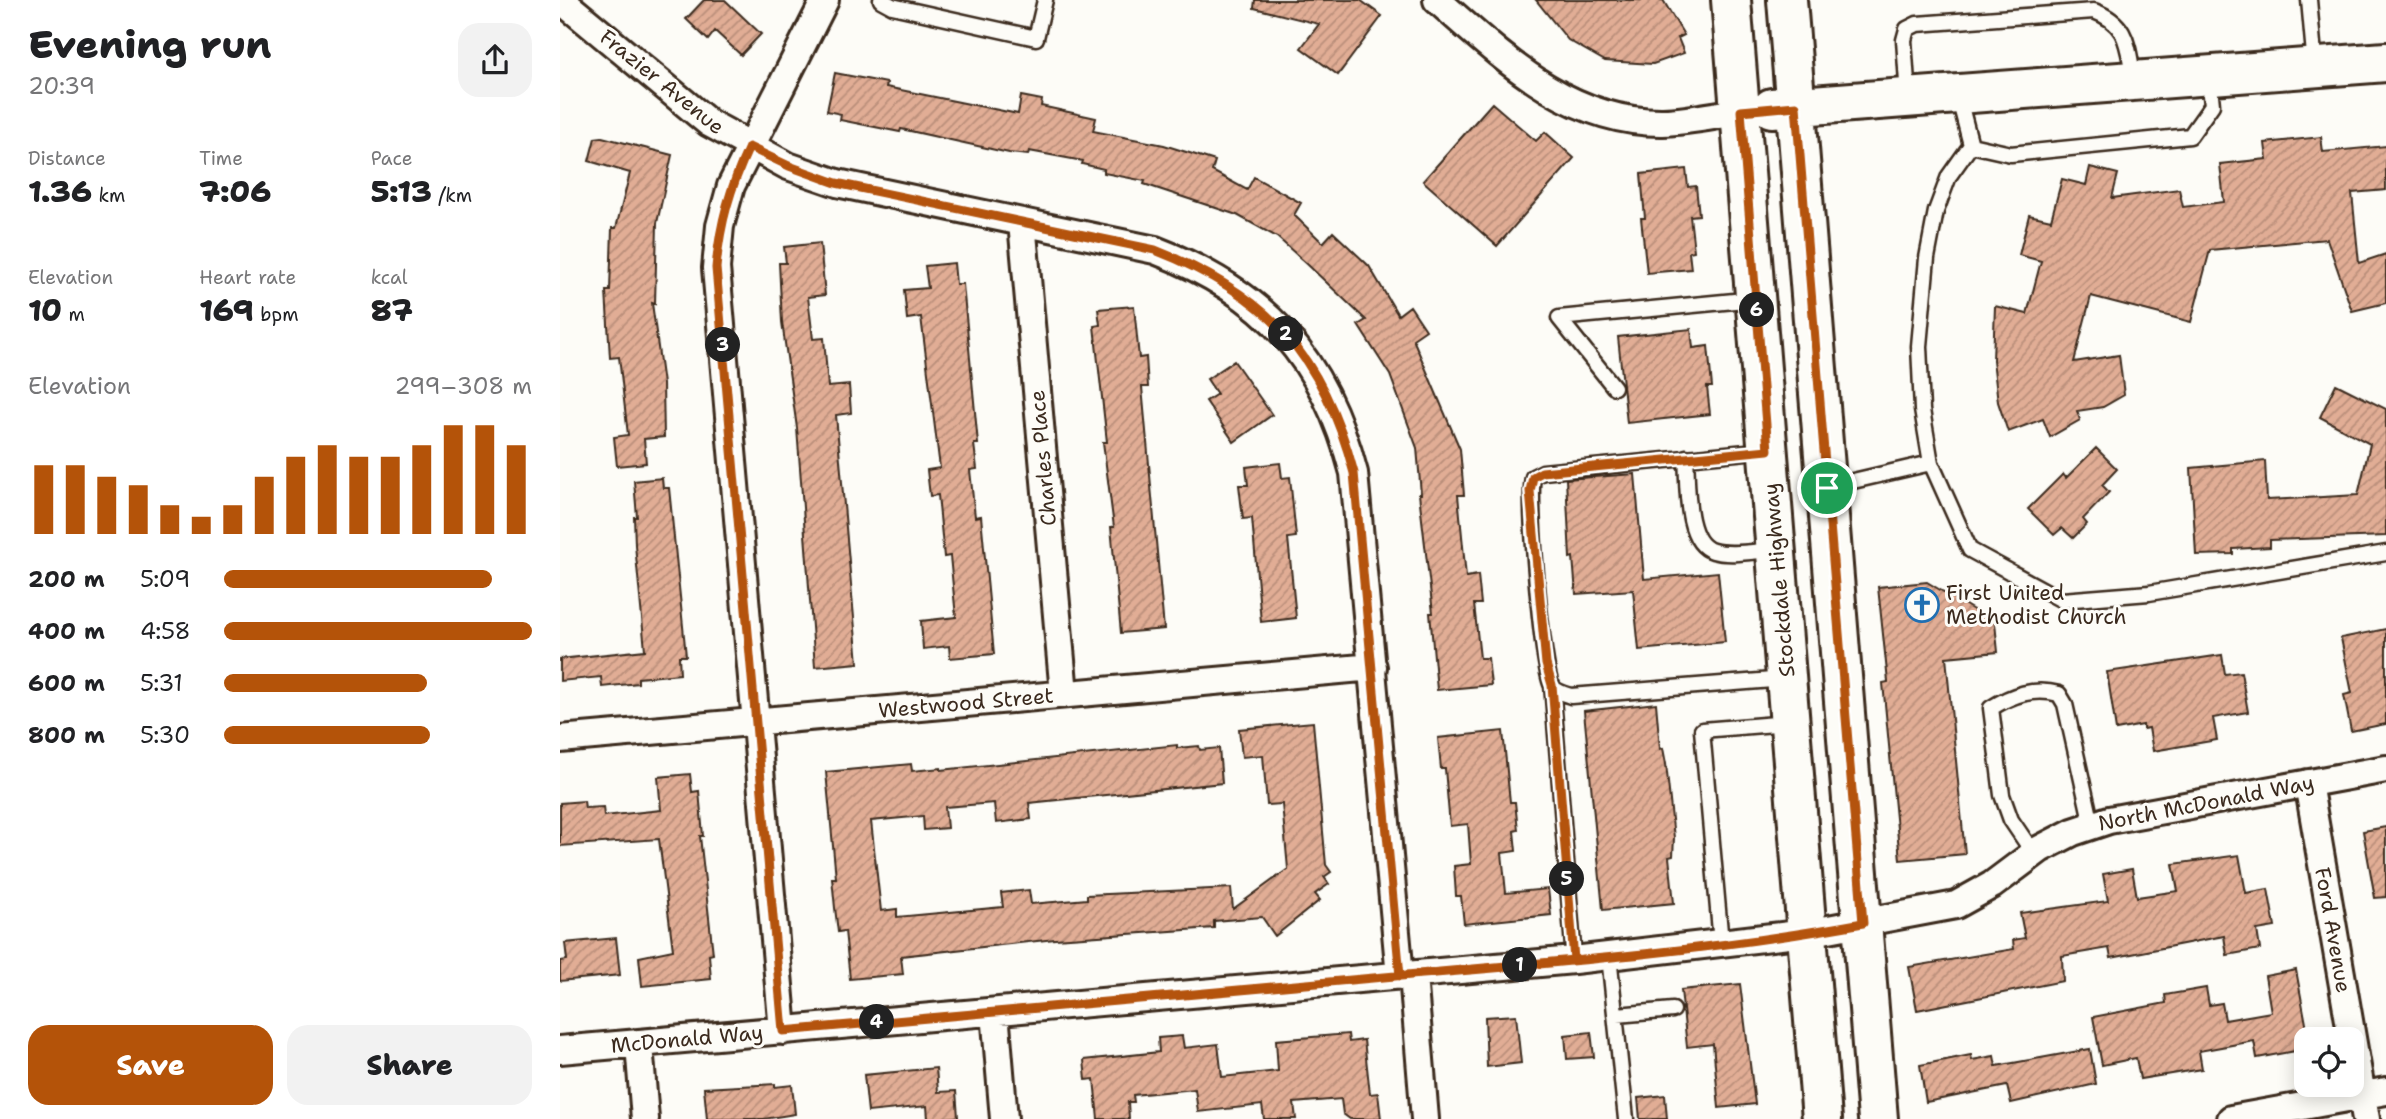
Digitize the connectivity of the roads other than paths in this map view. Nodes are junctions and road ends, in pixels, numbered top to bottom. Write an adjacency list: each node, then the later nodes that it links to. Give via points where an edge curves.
1 (561, 0): 17 (street, Frazier Avenue, via 709,123)
2 (825, 0): 17 (street)
3 (881, 0): 4 (lane, via 1036,38)
4 (1045, 0)
5 (1437, 0): 15 (street, via 1517,69 1586,108 1663,121)
6 (1731, 0): 15 (main road, Stockdale Highway)
7 (1787, 0): 15 (main road, Stockdale Highway)
8 (2309, 0): 10 (lane)
9 (2386, 62): 10 (main road)
10 (2315, 67): 11 (main road)
11 (2208, 75): 12 (main road); 16 (lane, via 2212,104 2190,136 2011,154)
12 (2134, 81): 13 (main road); 14 (lane, via 2124,35 2113,18 2094,11 1930,23 1907,29)
13 (1958, 94): 14 (main road); 16 (lane)
14 (1908, 98): 15 (main road)
15 (1769, 109): 19 (main road, Stockdale Highway); 24 (main road, Stockdale Highway)
16 (1971, 145): 23 (lane, via 1950,176 1936,211 1920,306 1922,410)
17 (749, 147): 18 (street, Frazier Avenue, via 836,183); 31 (street, via 720,226 716,268)
18 (1022, 222): 27 (street, Frazier Avenue, via 1155,250 1197,267 1270,317 1300,351 1343,429 1354,473); 30 (street, Charles Place)
19 (1756, 299): 20 (lane, via 1559,318); 21 (main road, Stockdale Highway)
20 (1614, 387)
21 (1768, 450): 22 (lane); 25 (main road, Stockdale Highway)
22 (1686, 457): 25 (lane, via 1689,513 1703,547 1714,552); 29 (lane, via 1542,472 1533,477 1530,491 1546,664)
23 (1931, 463): 24 (lane); 26 (lane, via 1969,550 2062,600 2149,593)
24 (1827, 488): 38 (main road, Stockdale Highway)
25 (1776, 550): 28 (main road, Stockdale Highway)
26 (2386, 553)
27 (1373, 667): 30 (street, Westwood Street); 42 (street, Frazier Avenue)
28 (1787, 679): 29 (lane, via 1571,696); 32 (main road, Stockdale Highway)
29 (1552, 685): 41 (lane)
30 (1064, 694): 31 (street, Westwood Street)
31 (755, 722): 33 (street, Westwood Street); 46 (street)
32 (1790, 723): 38 (main road, Stockdale Highway); 39 (lane, via 1702,730)
33 (560, 739)
34 (2386, 769): 35 (street, North McDonald Way)
35 (2308, 783): 36 (street, North McDonald Way); 49 (street, Ford Avenue)
36 (2092, 825): 37 (street, North McDonald Way); 37 (lane, via 2059,694 2018,693 2006,699 1991,708 2002,795 2011,820)
37 (2034, 854): 38 (street, North McDonald Way, via 1956,905)
38 (1837, 928): 39 (street, McDonald Way); 54 (main road, Stockdale Highway); 55 (main road, Stockdale Highway)
39 (1721, 943): 40 (street, McDonald Way)
40 (1609, 956): 41 (street, McDonald Way); 45 (lane)
41 (1574, 960): 42 (street, McDonald Way)
42 (1406, 975): 44 (street, McDonald Way); 52 (street, Frazier Avenue)
43 (1673, 1010): 45 (lane)
44 (995, 1012): 46 (street, McDonald Way); 51 (street)
45 (1617, 1015): 53 (lane)
46 (783, 1031): 47 (street, McDonald Way)
47 (639, 1044): 48 (street, McDonald Way); 50 (street)
48 (560, 1051)
49 (2371, 1102): 56 (street)
50 (645, 1119)
51 (1004, 1119)
52 (1424, 1119)
53 (1626, 1119)
54 (1822, 1119)
55 (1878, 1119)
56 (2231, 1119)

